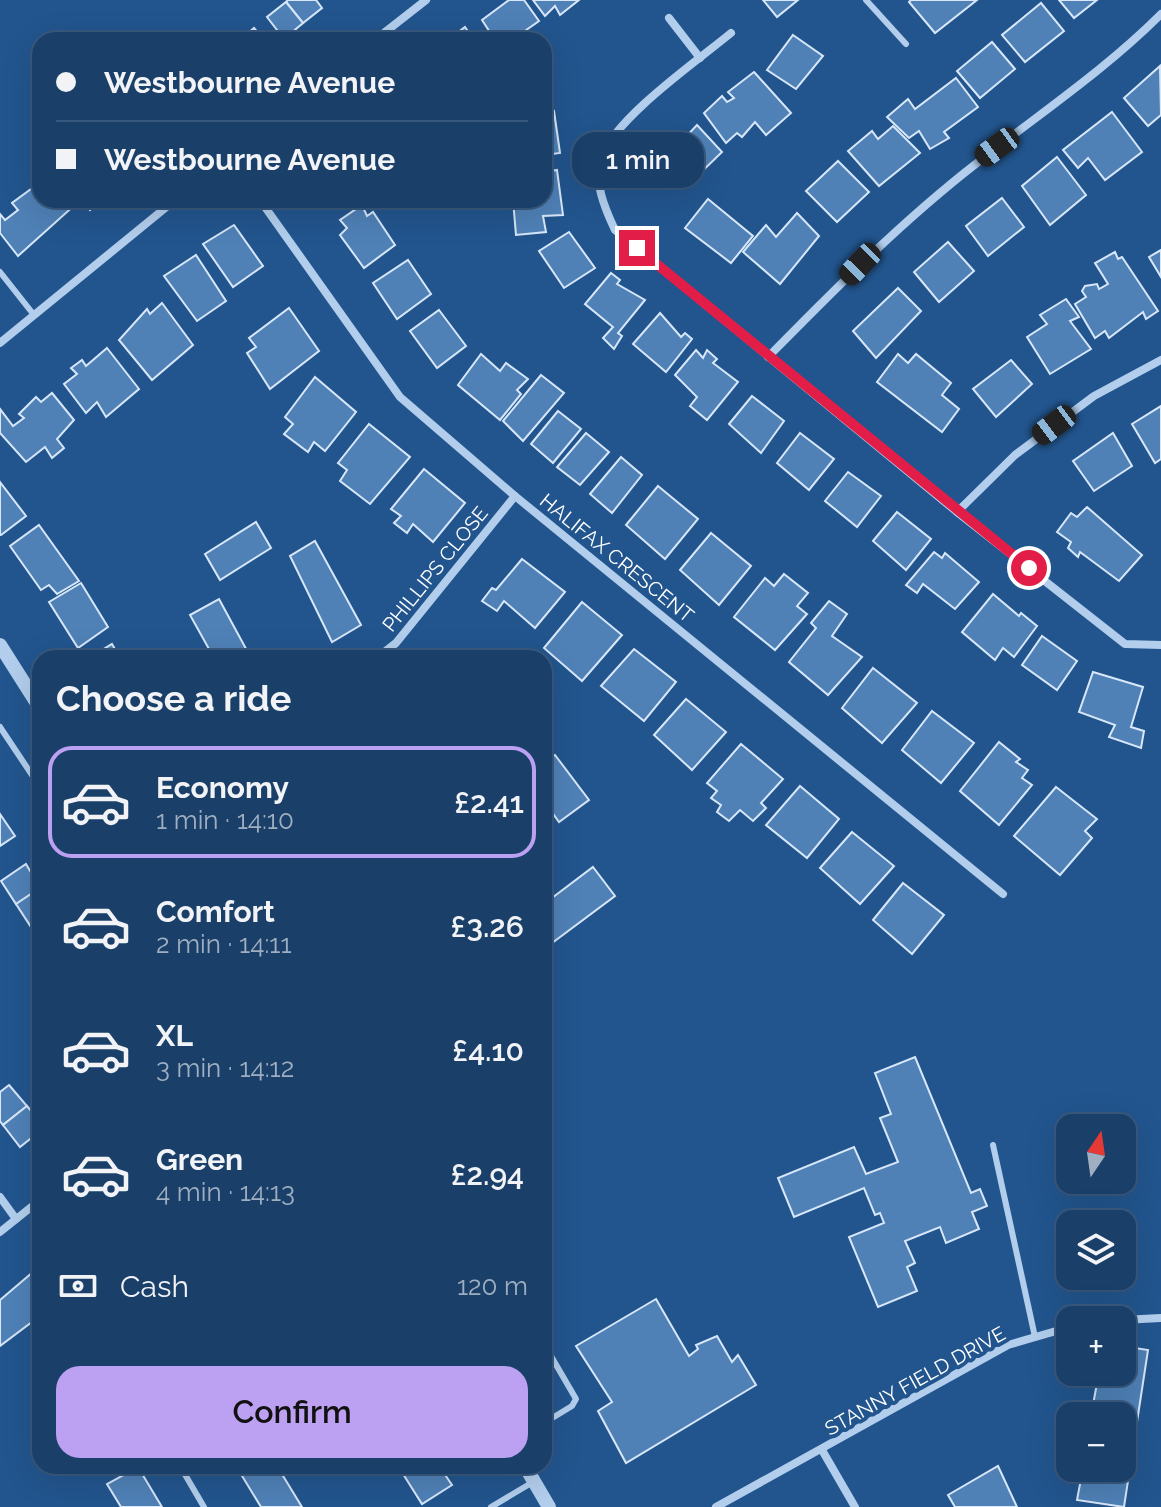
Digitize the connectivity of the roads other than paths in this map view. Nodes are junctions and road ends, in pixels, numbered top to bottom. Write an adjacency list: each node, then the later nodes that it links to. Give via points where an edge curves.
1 (426, 0): 5 (street)
2 (866, 0): 7 (lane)
3 (1161, 14): 14 (street, via 1063,99 975,163 860,264)
4 (669, 18): 8 (street)
5 (385, 32)
6 (731, 33): 8 (street)
7 (906, 44)
8 (700, 58): 14 (street, via 635,111 601,158 601,199 615,230)
9 (165, 208): 12 (street)
10 (266, 208): 16 (street, HALIFAX CRESCENT, via 400,397)
11 (0, 272): 12 (lane)
12 (34, 315): 13 (street)
13 (0, 343)
14 (768, 357): 17 (street)
15 (1161, 360): 17 (street, via 1094,396 1015,455)
16 (515, 496): 20 (street, PHILLIPS CLOSE); 24 (street, HALIFAX CRESCENT)
17 (957, 512): 19 (street, via 1125,644)
18 (0, 645): 21 (street)
19 (1161, 645)
20 (387, 650)
21 (32, 695)
22 (0, 727): 23 (lane)
23 (32, 775)
24 (1003, 894)
25 (993, 1145): 33 (lane)
26 (0, 1197): 28 (street)
27 (32, 1206): 28 (street)
28 (16, 1219): 29 (street)
29 (0, 1232)
30 (1161, 1318): 31 (street)
31 (1136, 1319)
32 (1056, 1331): 33 (street, STANNY FIELD DRIVE)
33 (1035, 1337): 36 (street, STANNY FIELD DRIVE, via 1008,1345)
34 (552, 1358): 35 (lane, via 576,1399)
35 (552, 1418)
36 (822, 1450): 43 (street, STANNY FIELD DRIVE); 44 (street)
37 (185, 1474): 40 (lane)
38 (530, 1474): 39 (street)
39 (534, 1481): 41 (lane); 42 (street)
40 (204, 1507)
41 (491, 1507)
42 (549, 1507)
43 (716, 1507)
44 (855, 1507)

